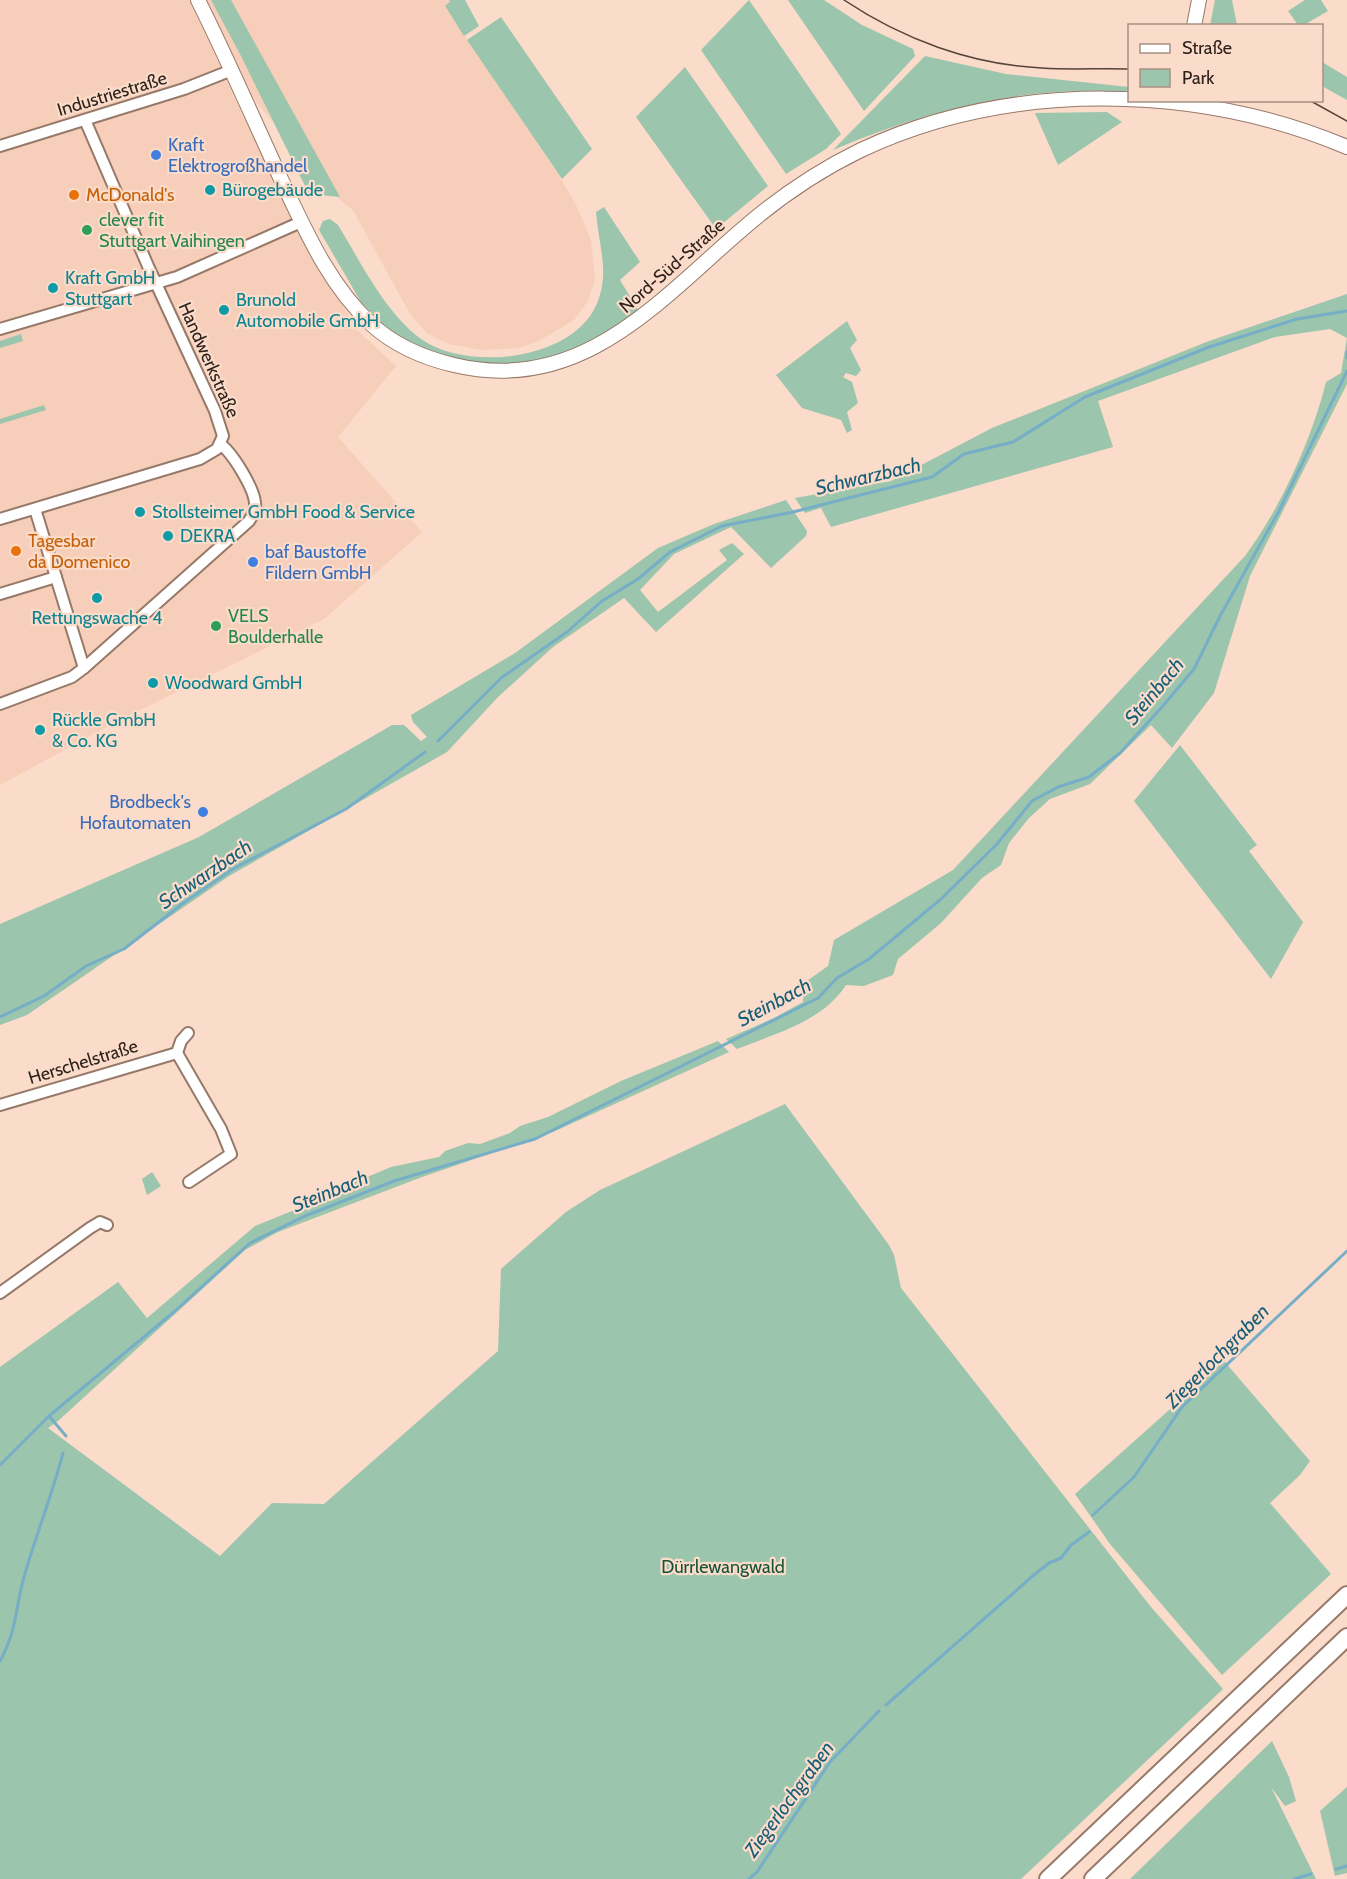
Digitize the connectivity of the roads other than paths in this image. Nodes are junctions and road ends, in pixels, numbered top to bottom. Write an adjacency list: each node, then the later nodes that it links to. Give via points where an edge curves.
1 (198, 0): 4 (main road, Nord-Süd-Straße)
2 (1198, 0): 3 (main road)
3 (1194, 24)
4 (232, 70): 10 (street, Industriestraße); 13 (main road, Nord-Süd-Straße)
5 (1128, 102): 13 (main road, Nord-Süd-Straße, via 1014,104 970,112 897,135 800,184 652,310 606,342 565,360 520,370 459,366 408,349 375,327 335,281)
6 (1141, 102): 8 (main road, Nord-Süd-Straße); 9 (main road, via 1174,112)
7 (1221, 102): 9 (main road)
8 (1188, 103): 9 (main road, Nord-Süd-Straße)
9 (1235, 113): 12 (main road, Nord-Süd-Straße, via 1298,128)
10 (86, 120): 11 (street, Industriestraße); 14 (street, Handwerkstraße)
11 (0, 146)
12 (1347, 147)
13 (301, 222): 14 (street)
14 (156, 284): 15 (street); 16 (street, Handwerkstraße, via 215,411 222,431)
15 (0, 329)
16 (220, 444): 17 (street, via 200,459); 21 (street, Handwerkstraße, via 232,454 255,499 254,513)
17 (35, 508): 18 (street); 19 (street)
18 (0, 519)
19 (56, 577): 20 (street); 21 (street)
20 (0, 594)
21 (84, 668): 22 (street, Handwerkstraße, via 72,677)
22 (0, 704)
23 (188, 1033): 24 (street)
24 (177, 1053): 25 (street, Herschelstraße); 26 (street, via 231,1154)
25 (0, 1105)
26 (189, 1182)
27 (107, 1225): 28 (street, via 100,1222 90,1228)
28 (0, 1293)
29 (1347, 1595): 31 (highway)
30 (1347, 1637): 32 (highway)
31 (1048, 1879)
32 (1093, 1879)

